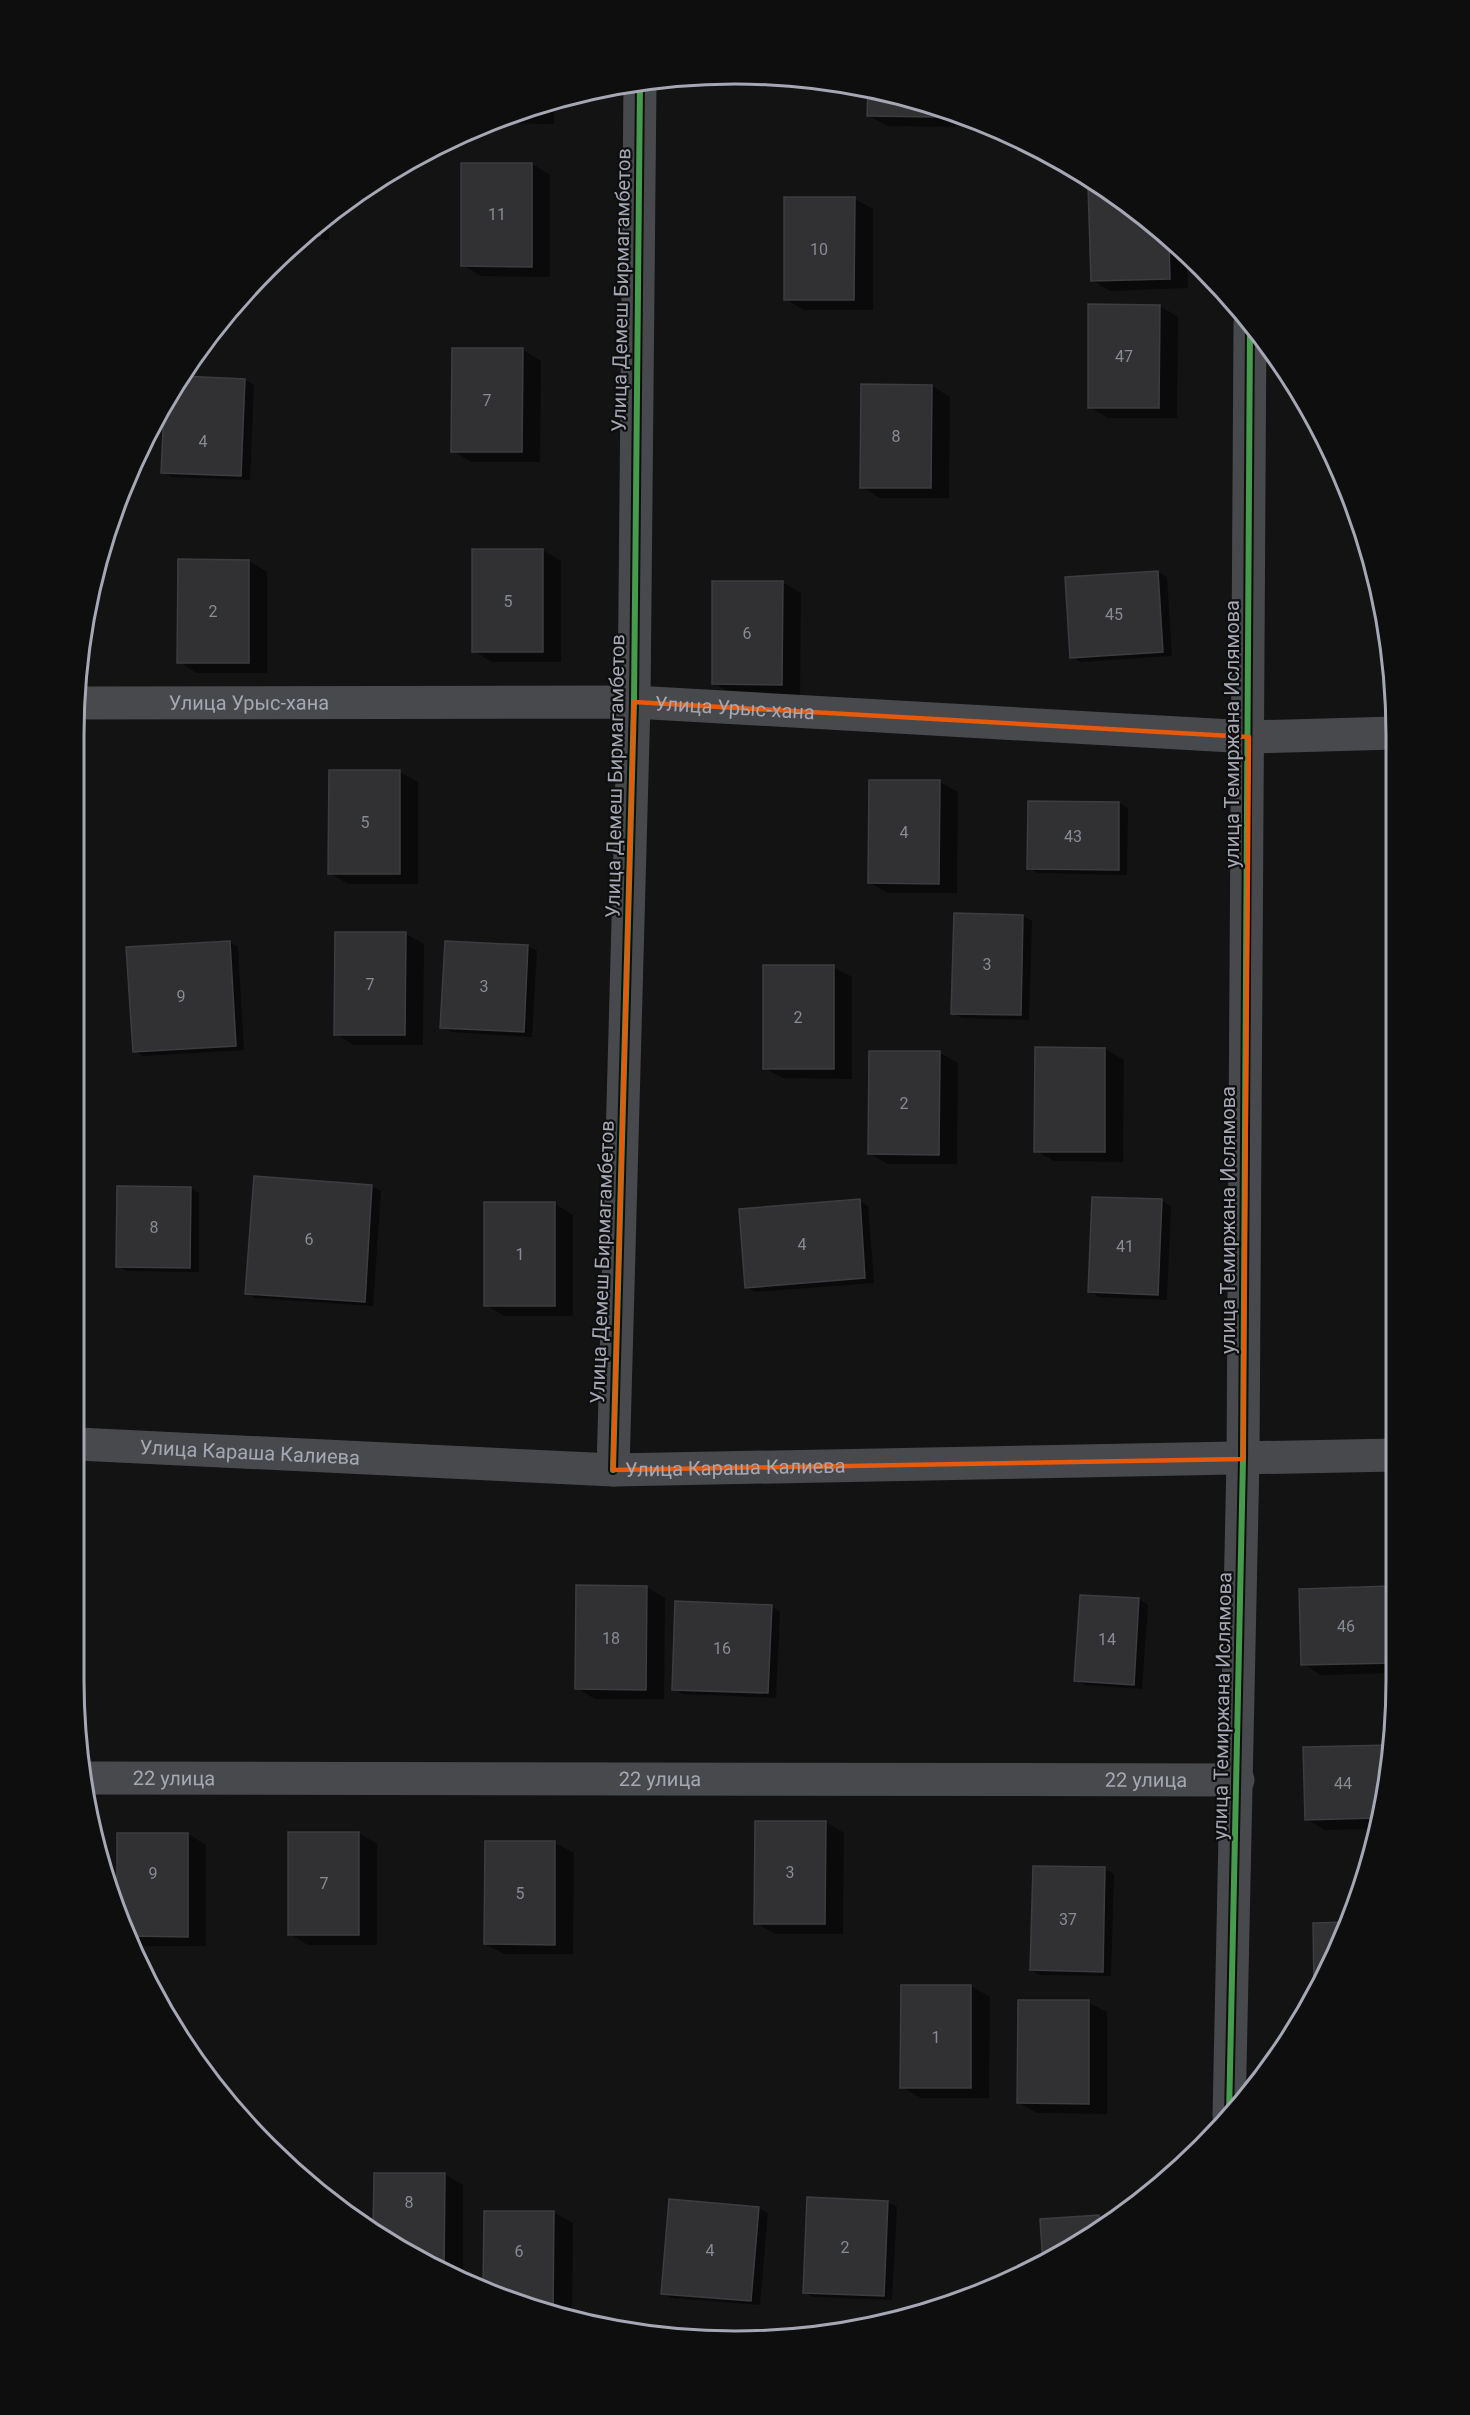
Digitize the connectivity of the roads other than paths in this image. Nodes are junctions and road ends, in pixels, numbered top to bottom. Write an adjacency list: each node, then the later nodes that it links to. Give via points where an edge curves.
1 (640, 92): 3 (street, Улица Демеш Бирмагамбетов)
2 (1250, 338): 6 (street, улица Темиржана Ислямова)
3 (634, 702): 4 (street, Улица Урыс-хана); 6 (street, Улица Урыс-хана); 10 (street, Улица Демеш Бирмагамбетов)
4 (85, 703)
5 (1386, 733): 6 (street, Улица Урыс-хана)
6 (1249, 737): 9 (street, улица Темиржана Ислямова)
7 (84, 1444): 10 (street, Улица Караша Калиева)
8 (1386, 1455): 9 (street, Улица Караша Калиева)
9 (1243, 1459): 10 (street, Улица Караша Калиева); 12 (street, улица Темиржана Ислямова)
10 (613, 1470)
11 (92, 1778): 12 (street, 22 улица)
12 (1238, 1780): 13 (street, улица Темиржана Ислямова)
13 (1229, 2102)

